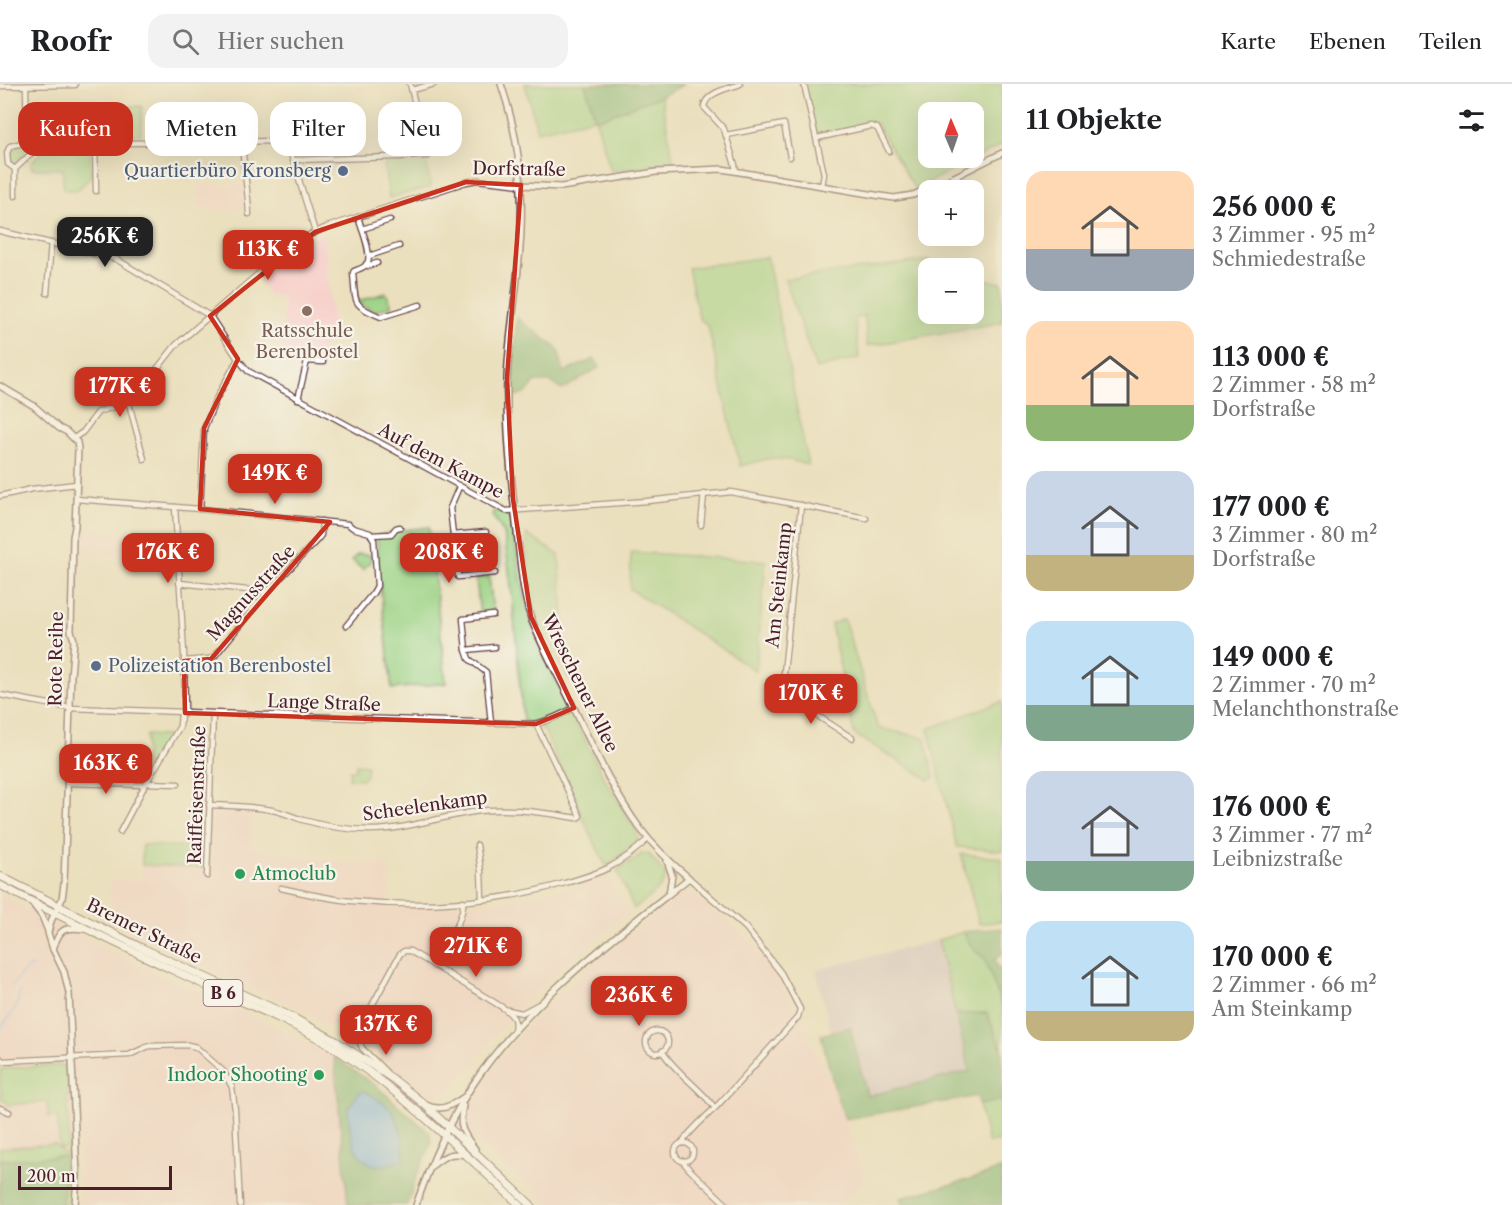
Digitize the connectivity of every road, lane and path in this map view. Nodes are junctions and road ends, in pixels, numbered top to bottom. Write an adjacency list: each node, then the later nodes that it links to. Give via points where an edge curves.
1 (410, 84): 9 (street)
2 (434, 84): 9 (street)
3 (501, 84): 24 (street, Wreschener Allee, via 515,131)
4 (740, 84): 11 (street, via 710,96 704,103)
5 (804, 84): 12 (street)
6 (75, 85): 8 (street)
7 (0, 86): 8 (street)
8 (26, 86): 10 (street)
9 (412, 90): 21 (street, via 428,156)
10 (26, 102)
11 (726, 135): 20 (street, via 784,124); 23 (street)
12 (816, 138): 15 (street, via 871,126 878,128); 25 (street, via 824,174)
13 (258, 141): 21 (street, via 286,143)
14 (18, 144): 22 (street, via 10,146 7,153 8,164)
15 (889, 151)
16 (1002, 153): 25 (street, Dorfstraße, via 904,197)
17 (29, 156): 22 (street)
18 (95, 156): 26 (street)
19 (243, 156): 28 (street)
20 (790, 157)
21 (294, 160): 33 (street)
22 (15, 169): 27 (street)
23 (736, 171): 24 (street, Dorfstraße, via 667,171 561,187); 25 (street, Dorfstraße)
24 (521, 185): 29 (street, Dorfstraße, via 466,182); 57 (street, Wreschener Allee, via 521,231 507,378)
25 (822, 186)
26 (96, 191)
27 (15, 196)
28 (249, 214)
29 (358, 217): 31 (street); 33 (street, Dorfstraße)
30 (390, 220): 31 (street)
31 (362, 229): 36 (street)
32 (0, 231): 34 (street)
33 (315, 232): 41 (street, Dorfstraße, via 287,249)
34 (51, 243): 39 (street); 41 (street, via 116,259)
35 (399, 246): 36 (street)
36 (369, 256): 38 (street)
37 (377, 263): 38 (street)
38 (366, 264): 40 (street, via 353,273 360,308 381,317)
39 (47, 293)
40 (420, 305)
41 (210, 316): 42 (street, Auf dem Kampe); 46 (street, Dorfstraße, via 176,345)
42 (238, 359): 45 (street, Auf dem Kampe, via 248,371); 56 (street, via 204,428)
43 (323, 362): 45 (street, via 307,361)
44 (0, 386): 47 (street, via 34,406)
45 (298, 399): 50 (street, Auf dem Kampe)
46 (128, 400): 47 (street, Dorfstraße, via 98,412); 48 (street)
47 (74, 438): 49 (street, Rote Reihe, via 78,449)
48 (144, 459)
49 (77, 484): 52 (street); 53 (street, Rote Reihe)
50 (459, 487): 57 (street, Auf dem Kampe, via 506,512); 64 (street, via 450,508)
51 (704, 494): 54 (street, Auf dem Kampe, via 737,492); 57 (street, Auf dem Kampe); 60 (street)
52 (0, 496)
53 (76, 499): 55 (street); 74 (street, Rote Reihe)
54 (801, 505): 58 (street, Auf dem Kampe); 80 (street, Am Steinkamp, via 782,693)
55 (175, 507): 56 (street); 66 (street)
56 (200, 509): 59 (street)
57 (515, 512): 75 (street, Wreschener Allee, via 531,617)
58 (866, 518)
59 (322, 521): 63 (street, via 348,524); 67 (street, Magnusstraße, via 321,535)
60 (701, 525)
61 (400, 527): 63 (street, via 390,534)
62 (486, 532): 64 (street)
63 (371, 535): 69 (street, via 377,586)
64 (453, 535): 65 (street, via 458,577)
65 (495, 573)
66 (179, 583): 67 (street); 72 (street)
67 (267, 592): 72 (street, Magnusstraße, via 213,658)
68 (493, 615): 71 (street, via 463,619)
69 (346, 626)
70 (495, 647): 71 (street)
71 (466, 650): 78 (street, via 469,659 486,672)
72 (184, 661): 76 (street)
73 (0, 695): 74 (street, Lange Straße)
74 (70, 708): 76 (street, Lange Straße); 81 (street, Rote Reihe)
75 (574, 708): 79 (street, Lange Straße); 86 (street, Wreschener Allee, via 626,808)
76 (183, 713): 77 (street, Lange Straße); 82 (street, via 180,726)
77 (213, 714): 78 (street, Lange Straße); 84 (street, Raiffeisenstraße)
78 (491, 723): 79 (street, Lange Straße)
79 (536, 724): 84 (street, Scheelenkamp, via 578,818 489,810 369,830 250,807)
80 (852, 738)
81 (67, 783): 82 (street); 98 (street, Rote Reihe, via 64,894)
82 (146, 784): 83 (street); 85 (street)
83 (178, 784)
84 (209, 805): 90 (street, Raiffeisenstraße)
85 (120, 832)
86 (648, 839): 88 (street, Wreschener Allee); 95 (street, via 622,860 590,876)
87 (477, 845): 95 (street)
88 (667, 859): 91 (street, Wreschener Allee); 94 (street, via 672,874)
89 (0, 876): 98 (main road, Bremer Straße / B 6)
90 (207, 876)
91 (689, 878): 94 (street); 114 (street, via 746,928 780,973 800,1009 792,1025)
92 (0, 885): 96 (main road, Bremer Straße / B 6)
93 (280, 888): 97 (street, via 359,902)
94 (669, 894): 104 (street)
95 (482, 899): 97 (street)
96 (30, 901): 99 (main road, Bremer Straße / B 6); 101 (street, via 42,916)
97 (463, 901): 103 (street, via 459,921)
98 (59, 906): 99 (street, Rote Reihe); 110 (main road, Bremer Straße / B 6, via 290,1016)
99 (55, 914): 100 (main road, Bremer Straße / B 6); 101 (street, Rote Reihe)
100 (86, 930): 102 (street, via 62,930); 118 (main road, Bremer Straße / B 6, via 287,1022 334,1048 385,1084)
101 (48, 933): 102 (street)
102 (53, 949): 108 (street, via 68,986)
103 (434, 966): 105 (street); 110 (street, via 410,951 400,954 362,1024 358,1037 363,1048)
104 (541, 1002): 105 (street, via 522,1013); 106 (street)
105 (506, 1009): 106 (street, via 516,1021)
106 (514, 1032): 111 (street)
107 (662, 1051): 107 (street, via 668,1042 665,1034 658,1030 649,1033 645,1040 649,1050); 114 (street)
108 (71, 1057): 109 (street); 127 (street); 128 (street, via 129,1055 149,1046 188,1045 206,1054 226,1074 232,1087)
109 (1, 1061)
110 (393, 1079): 112 (main road, Bremer Straße / B 6)
111 (465, 1096): 112 (street, via 445,1108); 116 (street); 122 (street, via 461,1125)
112 (424, 1104): 116 (main road, Bremer Straße / B 6)
113 (0, 1108): 115 (street)
114 (715, 1108): 117 (street)
115 (9, 1112)
116 (449, 1128): 118 (street); 122 (main road, Bremer Straße / B 6)
117 (693, 1130): 119 (street); 120 (street)
118 (444, 1135): 121 (main road, Bremer Straße / B 6); 125 (street)
119 (682, 1143): 120 (street); 124 (street, via 674,1151)
120 (690, 1145): 123 (street, via 693,1150)
121 (467, 1156): 125 (street, via 447,1154); 130 (main road, Bremer Straße / B 6)
122 (482, 1158): 131 (main road, Bremer Straße / B 6)
123 (689, 1159): 124 (street); 126 (street)
124 (682, 1161): 126 (street)
125 (432, 1166): 129 (street)
126 (693, 1172): 132 (street)
127 (75, 1205)
128 (240, 1205)
129 (416, 1205)
130 (520, 1205)
131 (531, 1205)
132 (728, 1205)

